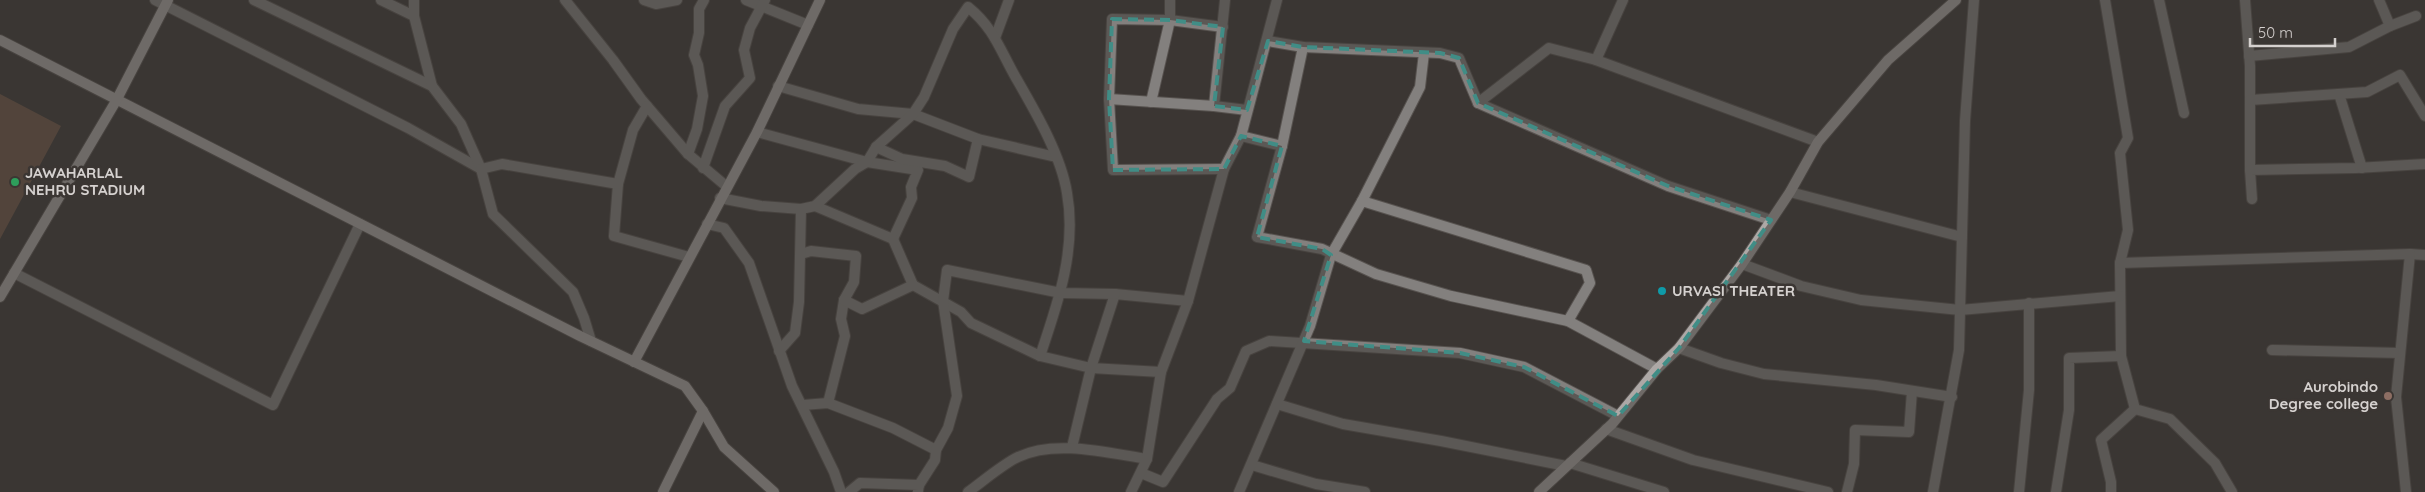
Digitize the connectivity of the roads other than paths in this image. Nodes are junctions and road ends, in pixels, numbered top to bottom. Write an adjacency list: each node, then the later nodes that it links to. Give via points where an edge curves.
1 (155, 0): 22 (street)
2 (254, 0): 38 (street)
3 (381, 0): 25 (street)
4 (414, 0): 25 (street)
5 (564, 0): 46 (street)
6 (644, 0): 7 (street, via 656,4)
7 (677, 0)
8 (704, 0): 58 (street, via 699,10 700,33 694,55 703,96)
9 (746, 0): 23 (street)
10 (820, 0): 28 (street)
11 (1009, 0): 31 (street)
12 (1170, 0): 27 (street)
13 (1225, 0): 30 (street)
14 (1277, 0): 33 (street)
15 (1623, 0): 37 (street)
16 (1956, 0): 55 (street, via 1888,60)
17 (1974, 0): 79 (street)
18 (2105, 0): 86 (street, via 2128,138 2120,153 2128,230)
19 (2159, 0): 49 (street)
20 (2245, 0): 36 (street)
21 (2379, 0): 29 (street)
22 (167, 2): 43 (street); 65 (street)
23 (764, 3): 28 (street); 63 (street, via 750,28 744,50 750,78 725,106)
24 (966, 3): 31 (street, via 984,20); 50 (street, via 924,97)
25 (414, 16): 38 (street)
26 (2416, 16): 29 (street)
27 (1170, 20): 30 (street); 41 (street, via 1112,19); 44 (street)
28 (808, 25): 39 (street)
29 (2390, 26): 36 (street, via 2349,47)
30 (1223, 27): 47 (street)
31 (995, 38): 59 (street)
32 (0, 40): 43 (street)
33 (1268, 41): 34 (street); 48 (street)
34 (1303, 47): 35 (street); 56 (street)
35 (1424, 53): 45 (street, via 1459,58); 73 (street, via 1420,87)
36 (2249, 56): 42 (street)
37 (1596, 60): 45 (street, via 1549,48); 55 (street)
38 (432, 86): 65 (street, via 461,124)
39 (778, 86): 50 (street, via 858,109); 52 (street)
40 (2339, 94): 42 (street); 51 (street, via 2367,92 2400,75); 64 (street)
41 (1109, 99): 44 (street); 66 (street, via 1113,170)
42 (2250, 100): 67 (street)
43 (116, 101): 77 (street); 88 (street)
44 (1151, 102): 47 (street)
45 (1478, 103): 76 (street, via 1668,186)
46 (647, 106): 58 (street); 68 (street, via 633,130)
47 (1214, 106): 48 (street)
48 (1247, 110): 53 (street)
49 (2184, 113)
50 (913, 114): 54 (street); 57 (street)
51 (2425, 116)
52 (756, 132): 60 (street); 69 (street)
53 (1241, 136): 56 (street); 66 (street)
54 (978, 139): 59 (street); 62 (street, via 969,177 945,166)
55 (1818, 142): 70 (street)
56 (1282, 146): 83 (street, via 1257,237 1322,249)
57 (876, 147): 60 (street); 62 (street)
58 (688, 154): 63 (street)
59 (1056, 157): 90 (street, via 1068,192 1070,240)
60 (866, 162): 62 (street); 74 (street)
61 (2425, 164): 64 (street)
62 (918, 166): 80 (street, via 912,198)
63 (704, 168): 69 (street)
64 (2362, 168): 67 (street)
65 (481, 169): 68 (street, via 502,164); 100 (street, via 493,214 573,292)
66 (1224, 169): 96 (street)
67 (2250, 170): 72 (street)
68 (618, 184): 85 (street, via 614,236)
69 (726, 186): 71 (street)
70 (1790, 192): 76 (street); 79 (street)
71 (720, 198): 75 (street); 78 (street)
72 (2252, 199)
73 (1362, 201): 83 (street); 99 (street, via 1586,270 1590,283)
74 (815, 206): 75 (street); 80 (street)
75 (801, 209): 81 (street)
76 (1771, 220): 87 (street)
77 (360, 224): 88 (street, via 273,405); 100 (street)
78 (707, 224): 85 (street); 104 (street, via 724,228 749,263)
79 (1962, 237): 98 (street)
80 (893, 239): 89 (street)
81 (801, 254): 94 (street, via 811,251 856,256 854,282); 104 (street, via 795,333)
82 (2410, 254): 84 (street); 86 (street); 105 (street)
83 (1331, 255): 99 (street, via 1376,274 1432,291); 101 (street)
84 (2425, 255)
85 (689, 257): 108 (street)
86 (2120, 263): 92 (street)
87 (1742, 264): 98 (street, via 1801,286 1861,300); 102 (street)
88 (14, 273): 93 (street)
89 (913, 285): 94 (street, via 862,309); 95 (street)
90 (1061, 293): 91 (street); 95 (street, via 947,270); 106 (street)
91 (1115, 294): 96 (street); 109 (street)
92 (2120, 296): 97 (street); 107 (street)
93 (0, 297)
94 (844, 300): 114 (street, via 841,318 845,336)
95 (943, 301): 106 (street, via 961,312 970,323); 122 (street, via 957,396 948,428)
96 (1188, 301): 111 (street)
97 (2029, 303): 98 (street); 141 (street, via 2029,390)
98 (1960, 310): 113 (street, via 1959,350)
99 (1568, 321): 110 (street)
100 (591, 341): 108 (street)
101 (1304, 342): 115 (street); 119 (street, via 1460,353 1524,367); 126 (street, via 1269,341 1246,351 1230,388 1217,398 1163,482)
102 (1679, 348): 110 (street); 112 (street, via 1764,374)
103 (2272, 350): 105 (street)
104 (779, 351): 116 (street)
105 (2400, 353): 145 (street, via 2396,396)
106 (1040, 356): 109 (street)
107 (2121, 356): 117 (street); 142 (street, via 2069,358 2069,410)
108 (634, 362): 118 (street, via 685,386)
109 (1091, 368): 111 (street); 121 (street)
110 (1657, 369): 119 (street)
111 (1162, 372): 123 (street)
112 (1912, 391): 113 (street); 139 (street, via 1909,432 1855,430 1854,464)
113 (1952, 397): 140 (street)
114 (828, 403): 116 (street); 122 (street, via 893,428)
115 (1278, 404): 124 (street, via 1343,424); 125 (street)
116 (803, 405): 130 (street)
117 (2135, 409): 143 (street, via 2101,440); 144 (street, via 2170,419 2215,463)
118 (703, 411): 128 (street); 129 (street, via 724,448)
119 (1618, 416): 120 (street)
120 (1606, 429): 124 (street); 138 (street, via 1693,460)
121 (1072, 447): 123 (street); 132 (street, via 1018,456)
122 (936, 450): 127 (street, via 935,460)
123 (1147, 459): 126 (street)
124 (1569, 464): 136 (street); 137 (street)
125 (1252, 465): 134 (street); 135 (street, via 1316,484)
126 (1141, 473): 133 (street)
127 (919, 488): 131 (street, via 860,483)
128 (663, 492)
129 (774, 492)
130 (841, 492)
131 (849, 492)
132 (968, 492)
133 (1131, 492)
134 (1239, 492)
135 (1365, 492)
136 (1539, 492)
137 (1664, 492)
138 (1828, 492)
139 (1847, 492)
140 (1933, 492)
141 (2019, 492)
142 (2056, 492)
143 (2110, 492)
144 (2232, 492)
145 (2406, 492)

